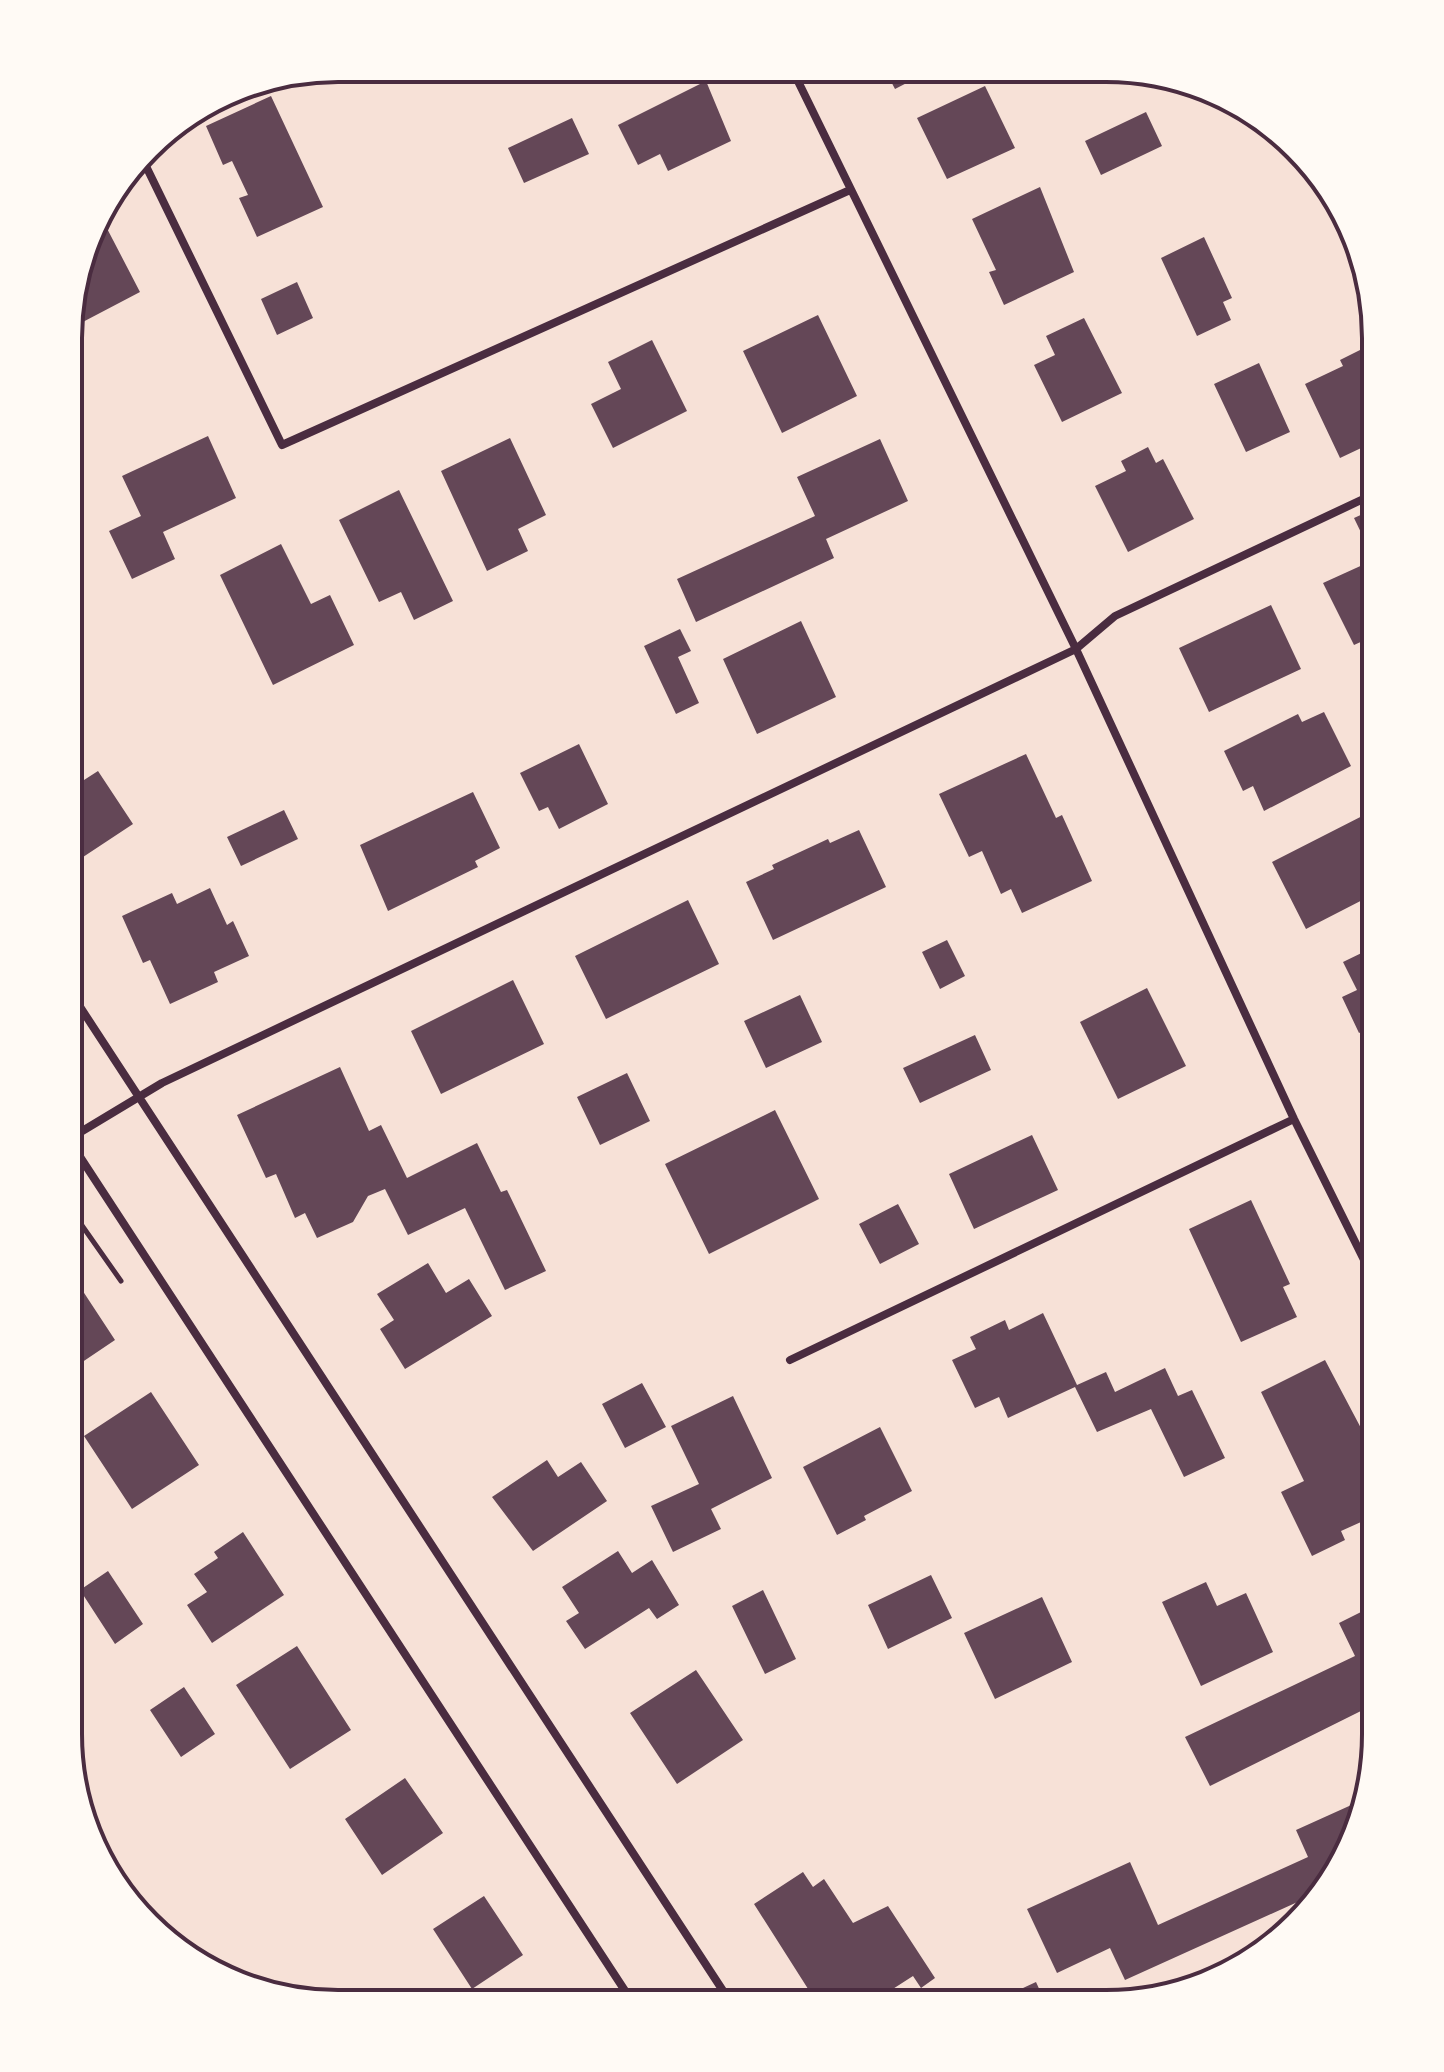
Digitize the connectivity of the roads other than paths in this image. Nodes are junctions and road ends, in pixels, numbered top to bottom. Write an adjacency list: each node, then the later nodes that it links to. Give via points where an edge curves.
1 (798, 82): 3 (street)
2 (147, 168): 3 (street, via 282,445)
3 (850, 190): 5 (street)
4 (1362, 500): 5 (street, via 1115,616)
5 (1076, 649): 7 (street); 8 (street)
6 (82, 1009): 7 (street)
7 (140, 1096): 9 (street); 14 (street)
8 (1294, 1119): 11 (street); 12 (street)
9 (82, 1132)
10 (82, 1160): 13 (street)
11 (1361, 1255)
12 (790, 1360)
13 (625, 1990)
14 (723, 1990)

